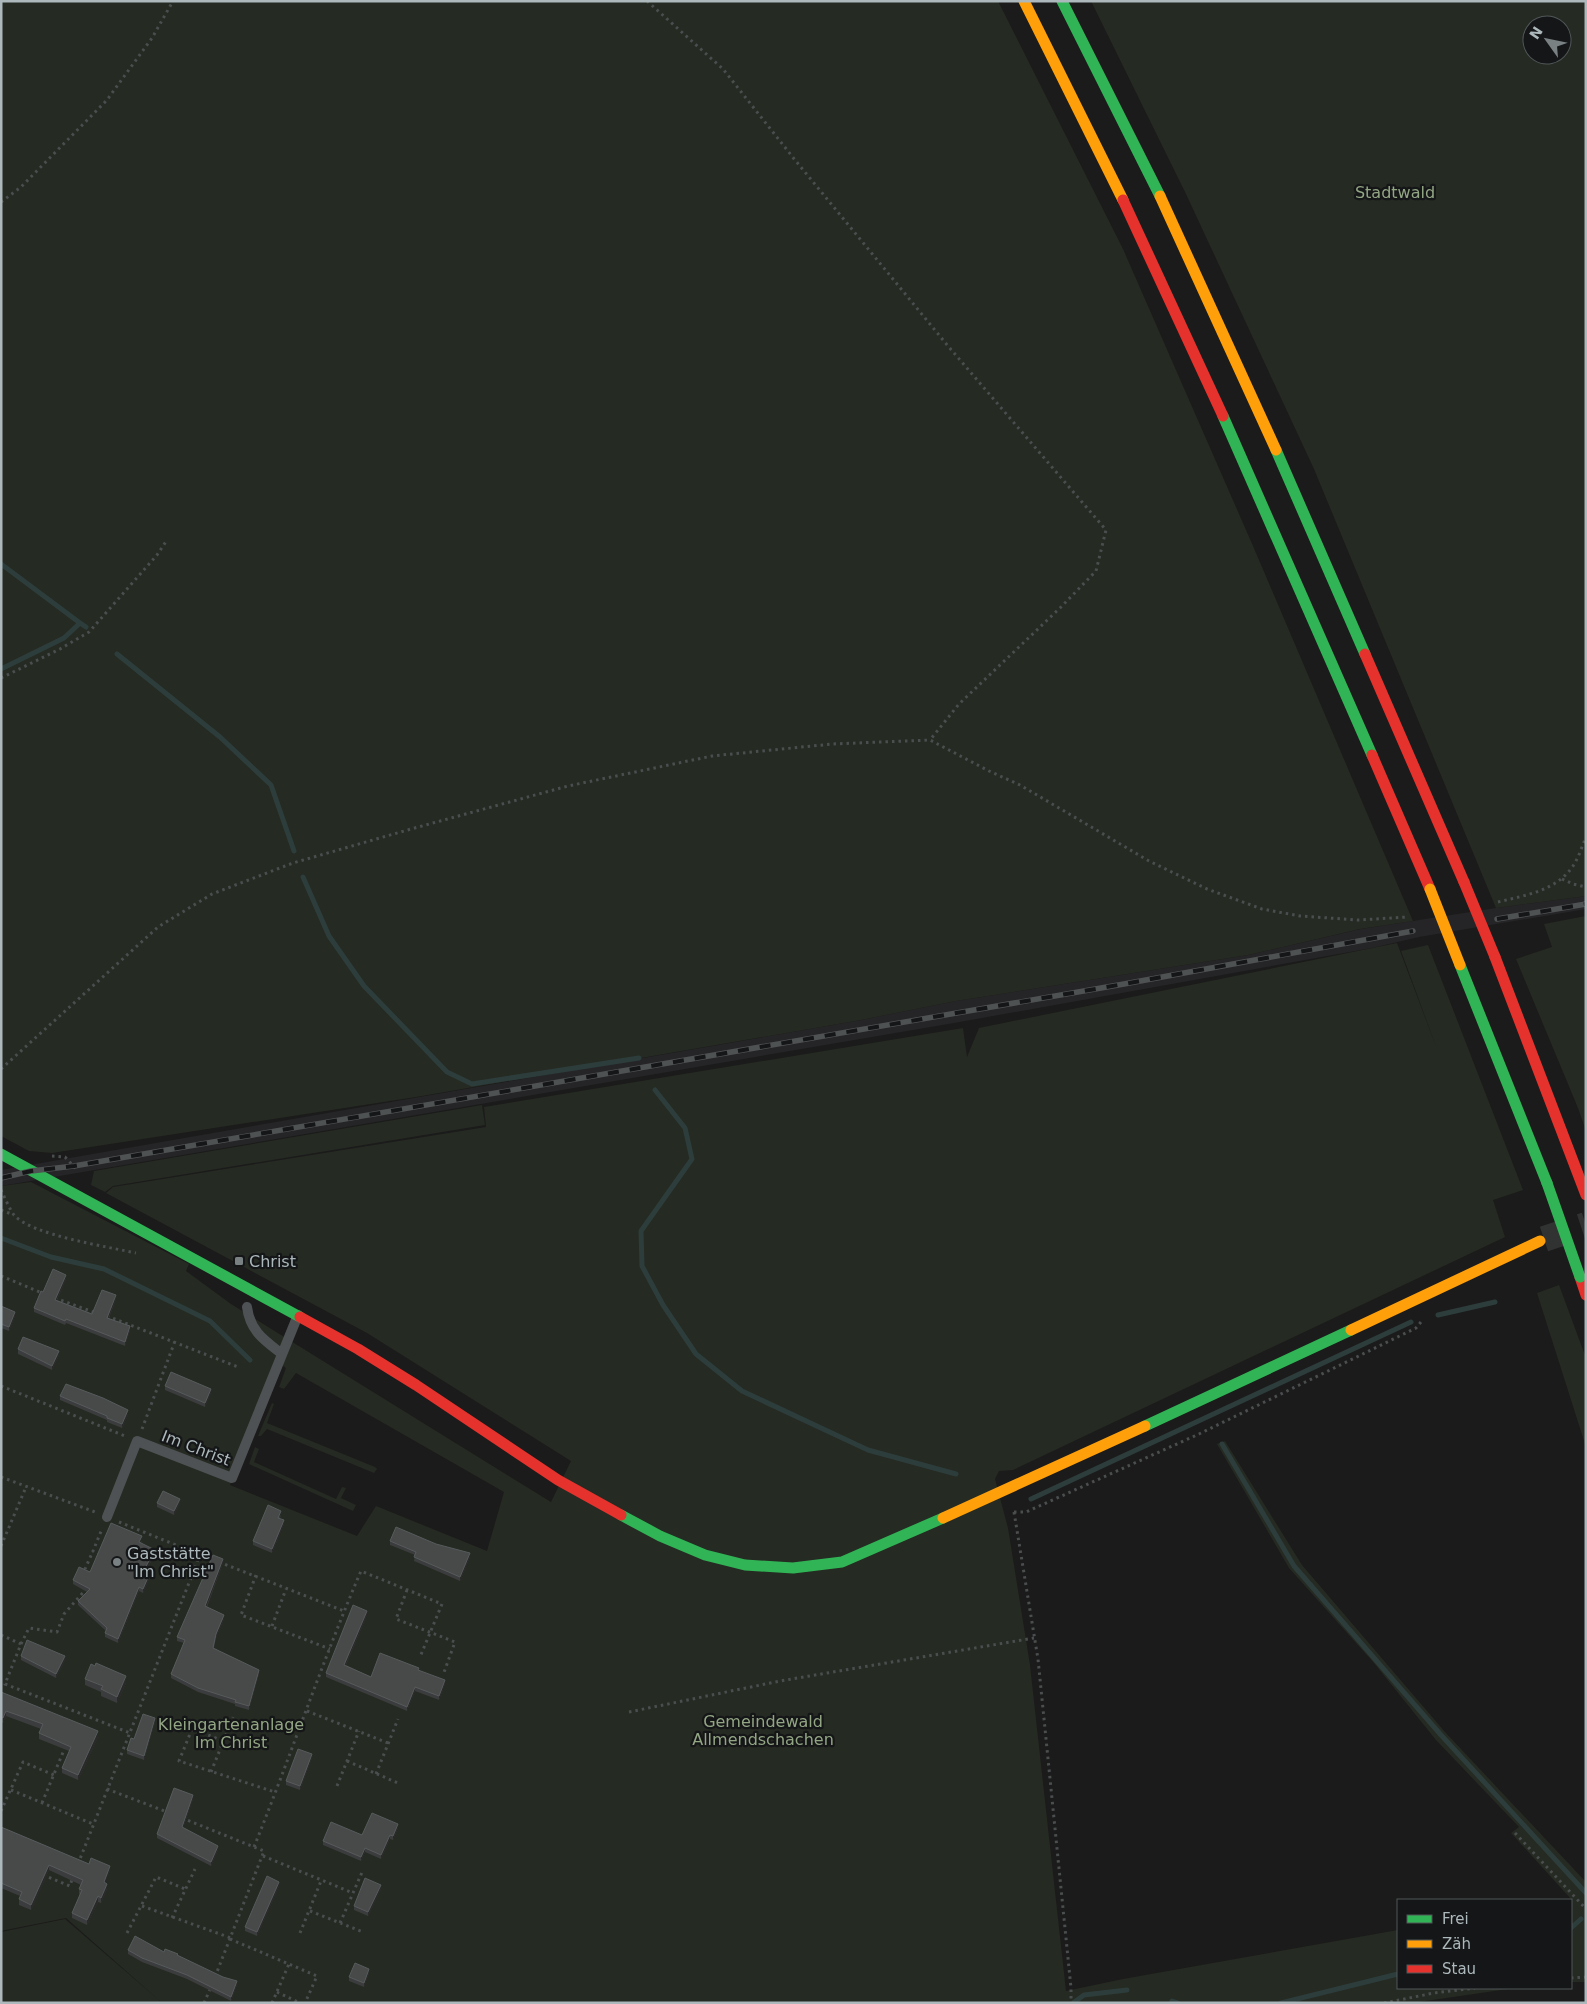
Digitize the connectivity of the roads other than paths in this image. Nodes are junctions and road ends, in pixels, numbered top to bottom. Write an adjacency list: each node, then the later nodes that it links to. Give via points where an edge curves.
1 (1024, 1): 6 (main road, bridge, via 1142,238 1272,525 1430,889 1547,1182)
2 (1062, 1): 4 (main road, bridge, via 1174,224 1303,510 1464,882)
3 (1, 1154): 8 (main road)
4 (1586, 1195)
5 (1540, 1241): 8 (main road, via 1006,1491 842,1562 793,1568 737,1563 705,1555 660,1536 558,1480 416,1385)
6 (1586, 1296)
7 (247, 1307): 9 (lane, via 248,1317 260,1337)
8 (298, 1315): 9 (lane, Im Christ)
9 (282, 1354): 10 (lane, Im Christ, via 232,1478 137,1441)
10 (107, 1517)

